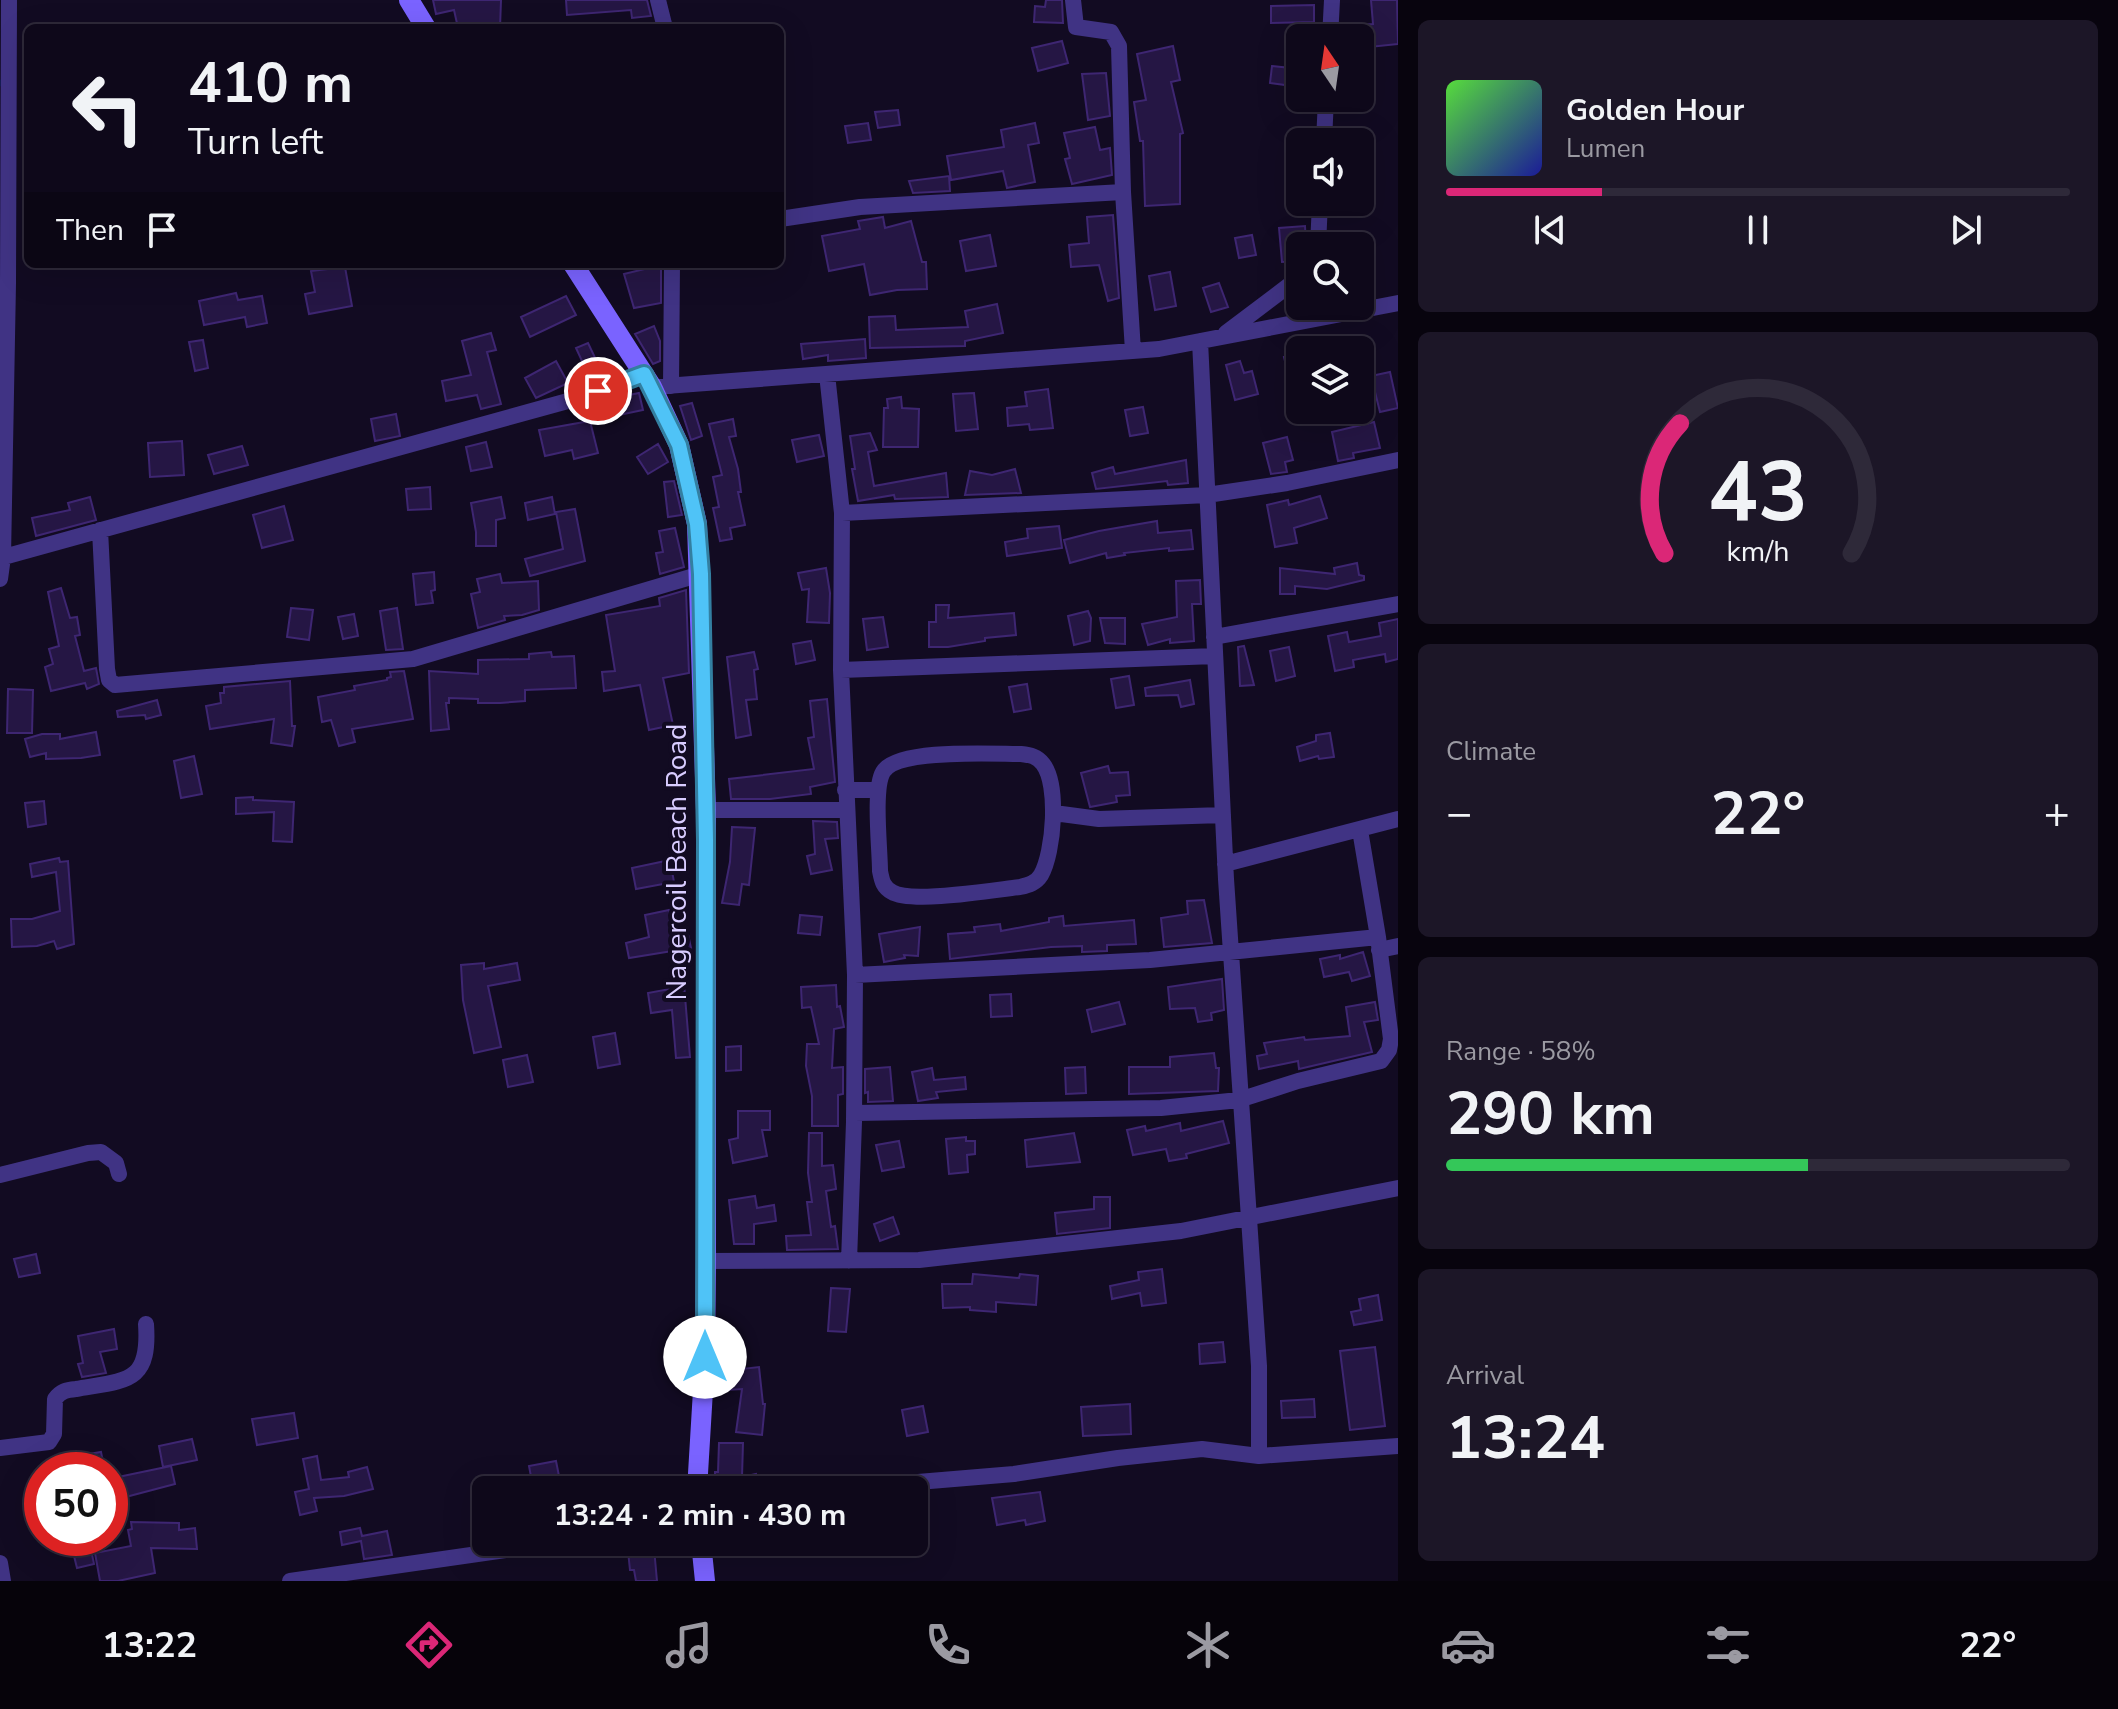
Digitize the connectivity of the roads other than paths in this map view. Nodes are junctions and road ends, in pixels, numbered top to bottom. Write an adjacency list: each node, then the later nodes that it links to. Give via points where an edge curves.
1 (9, 0): 24 (street)
2 (409, 0): 6 (main road)
3 (658, 0): 7 (street)
4 (1073, 0): 9 (street, via 1076,27 1111,32 1119,46)
5 (1332, 0): 8 (street)
6 (424, 24)
7 (664, 24)
8 (1331, 24)
9 (1123, 192): 10 (street, via 860,207); 17 (street)
10 (784, 218)
11 (576, 268): 19 (main road, Nagercoil Beach Road)
12 (671, 268): 19 (street)
13 (1286, 288): 15 (street)
14 (1398, 303): 15 (street)
15 (1222, 337): 16 (street)
16 (1200, 341): 17 (street); 21 (street)
17 (1133, 351): 18 (street)
18 (827, 374): 19 (street); 22 (street)
19 (656, 382): 23 (street, via 575,399); 25 (main road, Nagercoil Beach Road, via 679,445 697,524)
20 (1398, 460): 21 (street)
21 (1207, 495): 22 (street); 28 (street)
22 (842, 513): 30 (street)
23 (100, 530): 24 (street); 25 (street, via 107,669 115,685 413,659)
24 (2, 558): 26 (street)
25 (701, 574): 33 (main road, Nagercoil Beach Road)
26 (0, 579)
27 (1398, 604): 28 (street)
28 (1214, 637): 29 (street)
29 (1215, 656): 30 (street); 36 (street)
30 (841, 670): 31 (street)
31 (845, 790): 32 (street); 34 (street)
32 (878, 790): 35 (street, via 889,764 902,759 1021,754 1035,756 1050,776); 35 (street, via 883,884 897,895 1033,884 1046,862)
33 (706, 810): 34 (street); 50 (main road, Nagercoil Beach Road)
34 (846, 810): 43 (street)
35 (1054, 813): 36 (street, via 1099,819)
36 (1223, 815): 39 (street)
37 (1398, 819): 38 (street)
38 (1360, 830): 39 (street); 40 (street)
39 (1225, 864): 42 (street)
40 (1379, 943): 41 (street); 42 (street); 44 (street, via 1391,1039 1386,1057)
41 (1398, 946)
42 (1231, 954): 43 (street); 44 (street)
43 (855, 975): 45 (street)
44 (1239, 1100): 45 (street, via 1161,1108); 49 (street)
45 (855, 1113): 51 (street)
46 (119, 1174): 47 (street, via 116,1163 101,1152)
47 (0, 1175)
48 (1398, 1188): 49 (street)
49 (1248, 1217): 51 (street, via 1167,1233 919,1260); 55 (street, via 1259,1366)
50 (706, 1261): 51 (street); 56 (main road, Nagercoil Beach Road)
51 (849, 1261)
52 (146, 1324): 54 (street, via 148,1350 139,1371 64,1391 55,1399 49,1442)
53 (1398, 1446): 55 (street)
54 (0, 1448)
55 (1259, 1456): 57 (street, via 1202,1449)
56 (698, 1476)
57 (928, 1481)
58 (472, 1555): 62 (street)
59 (702, 1556): 63 (main road)
60 (0, 1563): 61 (street)
61 (3, 1581)
62 (290, 1581)
63 (705, 1581)

